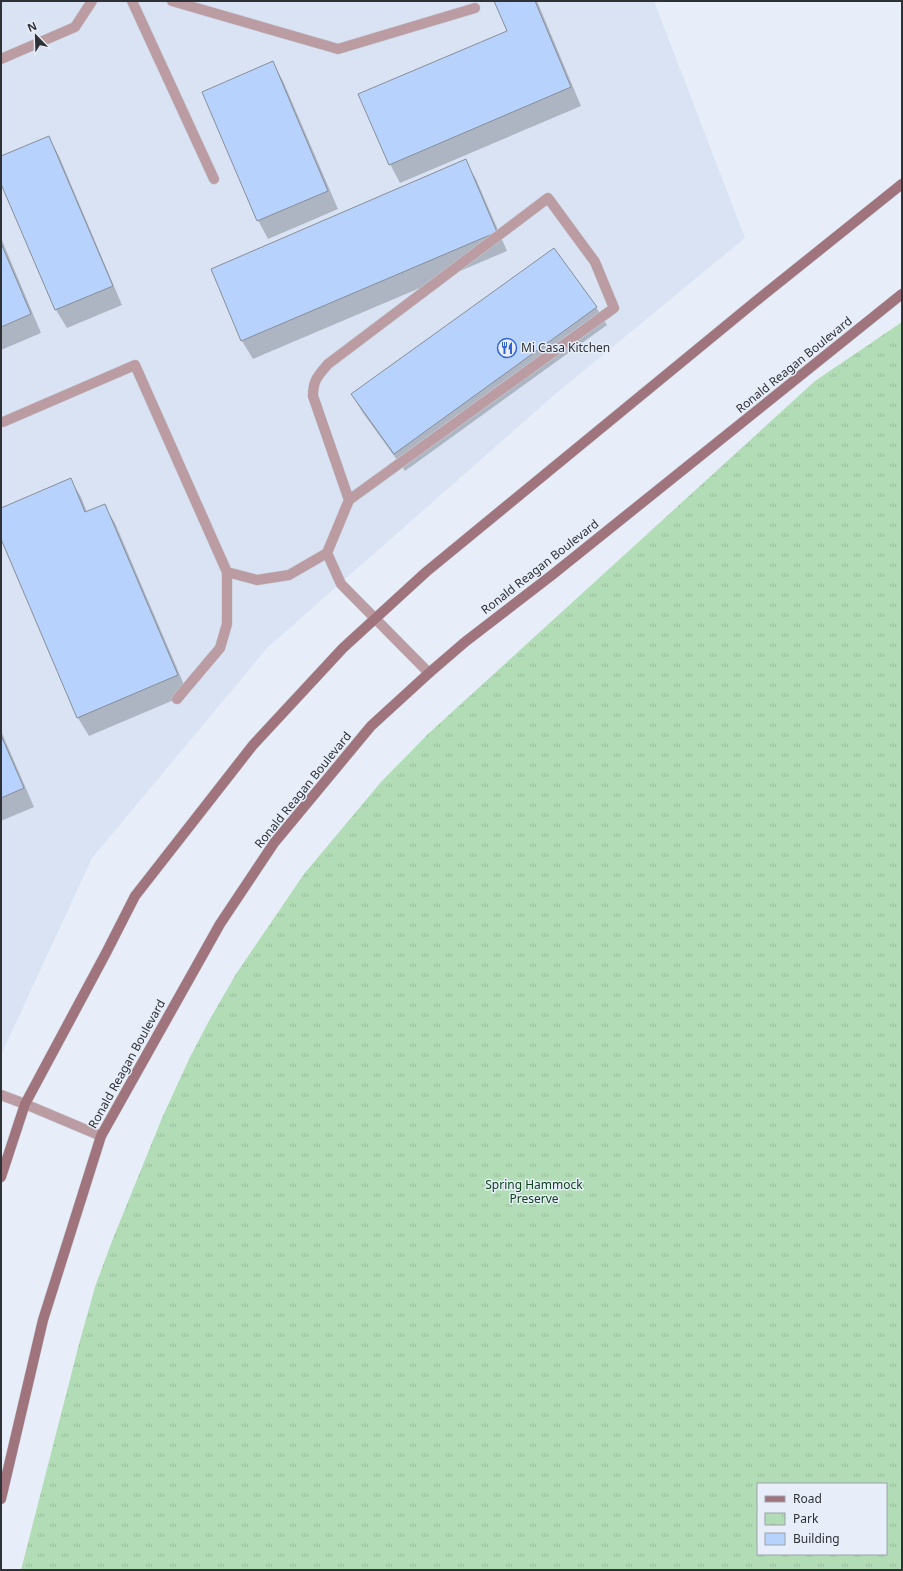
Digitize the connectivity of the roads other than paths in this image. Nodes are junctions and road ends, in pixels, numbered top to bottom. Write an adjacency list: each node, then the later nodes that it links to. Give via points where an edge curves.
1 (92, 1): 5 (street, via 74,27)
2 (132, 1): 6 (street)
3 (172, 1): 4 (street, via 338,49)
4 (474, 8)
5 (1, 59)
6 (214, 179)
7 (902, 184): 13 (main road, via 445,557)
8 (902, 294): 14 (main road, Ronald Reagan Boulevard)
9 (3, 422): 12 (street, via 135,365)
10 (349, 500): 10 (street, via 614,308 595,262 548,198 328,364 313,384 313,396); 11 (street)
11 (327, 553): 12 (street, via 289,575 257,580); 13 (street, via 341,584)
12 (227, 572): 15 (street, via 227,624 220,648)
13 (376, 619): 14 (street); 17 (main road, via 343,648 253,745 135,896)
14 (429, 673): 18 (main road, Ronald Reagan Boulevard, via 371,726 274,843 220,924)
15 (177, 699)
16 (1, 1095): 17 (street)
17 (25, 1104): 18 (street); 19 (main road)
18 (102, 1136): 20 (main road, Ronald Reagan Boulevard, via 43,1320)
19 (1, 1177)
20 (1, 1499)

